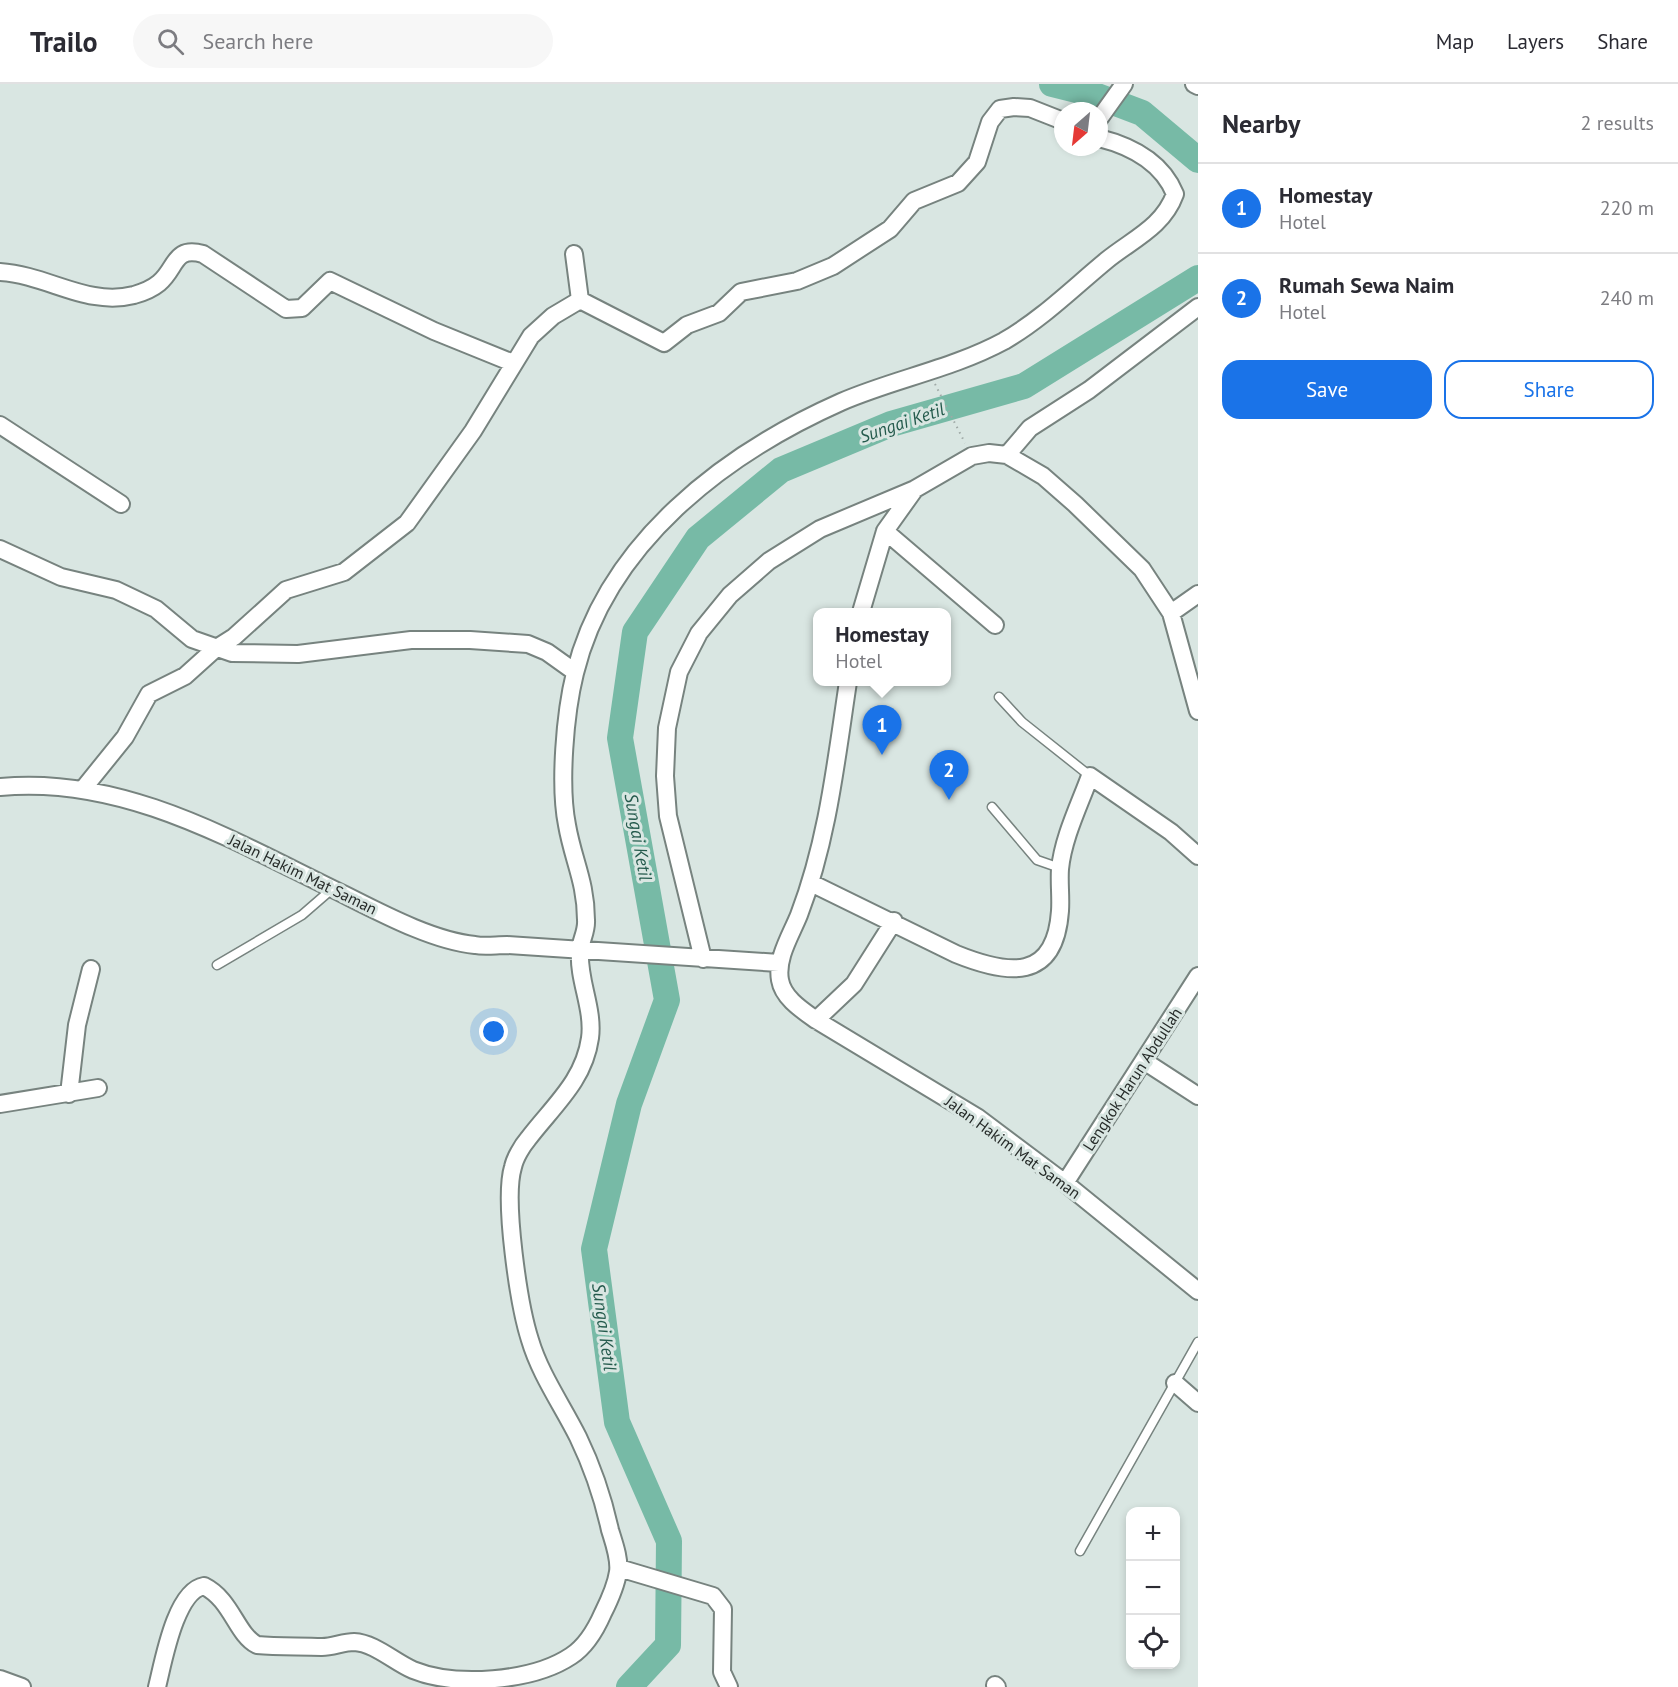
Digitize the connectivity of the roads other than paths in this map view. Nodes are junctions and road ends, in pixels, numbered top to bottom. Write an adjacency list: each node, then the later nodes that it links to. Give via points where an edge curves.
1 (1124, 84): 4 (street)
2 (1194, 84): 3 (street)
3 (1198, 86)
4 (1108, 106)
5 (1054, 117): 9 (street, via 1030,108 1000,110 990,122 977,162 958,183 914,201 890,229 833,266 797,281 741,292 719,313 687,325 664,343)
6 (1108, 140): 23 (street, via 1128,146 1168,177 1175,194 1170,210 1157,225 1130,241 1057,304 1006,340 928,373 842,402 753,449 715,475 681,502 616,579)
7 (574, 254): 9 (street)
8 (0, 272): 11 (street, via 48,280 81,294 123,297 159,284 180,254 190,250 203,254 286,309 302,308 330,281 434,331)
9 (580, 300): 11 (street, via 538,330)
10 (1198, 307): 13 (street, via 1089,390 1030,428)
11 (513, 363): 22 (street, via 473,431 407,523 344,572 286,590)
12 (0, 425): 15 (street)
13 (1007, 455): 14 (street, via 972,456); 20 (street, via 1043,476 1118,543 1142,569)
14 (915, 489): 16 (street); 37 (street, via 820,529 770,561 730,595 699,633 679,672 667,728 668,816)
15 (121, 504)
16 (885, 531): 19 (street); 21 (street)
17 (0, 549): 22 (street, via 39,569 139,600 172,620 192,639)
18 (1198, 594): 20 (street)
19 (862, 608)
20 (1170, 613): 26 (street)
21 (995, 625)
22 (215, 649): 23 (street, via 298,654 411,640 470,640 528,644); 29 (street, via 184,676 149,694 125,737)
23 (575, 672): 36 (street, via 563,794 567,828 584,883 587,929)
24 (847, 686): 33 (street, via 827,826)
25 (999, 697): 27 (lane, via 1022,722)
26 (1198, 711)
27 (1090, 776): 31 (street, via 1171,832); 32 (street)
28 (0, 787): 29 (street, Jalan Hakim Mat Saman)
29 (83, 789): 34 (street, Jalan Hakim Mat Saman, via 139,802 179,817)
30 (992, 807): 32 (lane, via 1037,860)
31 (1198, 856)
32 (1060, 868): 35 (street, via 1060,912 1053,943 1039,963 1027,969 976,962)
33 (811, 883): 35 (street); 38 (street)
34 (332, 889): 36 (street, Jalan Hakim Mat Saman, via 411,925 474,945); 39 (lane, via 302,915)
35 (894, 921): 42 (street, via 854,984)
36 (579, 950): 37 (street, Jalan Hakim Mat Saman); 54 (street, via 590,1037 580,1073 561,1103 525,1141 513,1166 509,1197 529,1338 581,1444)
37 (704, 958): 38 (street, Jalan Hakim Mat Saman)
38 (779, 963): 42 (street, Jalan Hakim Mat Saman, via 780,983 792,1002)
39 (217, 964)
40 (91, 969): 45 (street, via 77,1025)
41 (1198, 976): 43 (street, Lengkok Harun Abdullah)
42 (816, 1020): 48 (street, Jalan Hakim Mat Saman, via 977,1117)
43 (1144, 1061): 46 (street); 48 (street, Lengkok Harun Abdullah)
44 (98, 1088): 45 (street)
45 (69, 1094): 47 (street)
46 (1198, 1096)
47 (0, 1104)
48 (1065, 1183): 49 (street, Jalan Hakim Mat Saman)
49 (1198, 1291)
50 (1198, 1342): 51 (lane)
51 (1175, 1383): 52 (street); 53 (lane)
52 (1198, 1403)
53 (1080, 1551)
54 (627, 1570): 56 (street, via 596,1628 573,1655 542,1670 494,1680); 59 (street, via 713,1596 723,1605 722,1672)
55 (0, 1679): 57 (street)
56 (437, 1683): 58 (street, via 364,1644 257,1645 217,1595 204,1586 193,1592 174,1624)
57 (22, 1687)
58 (157, 1687)
59 (729, 1687)

